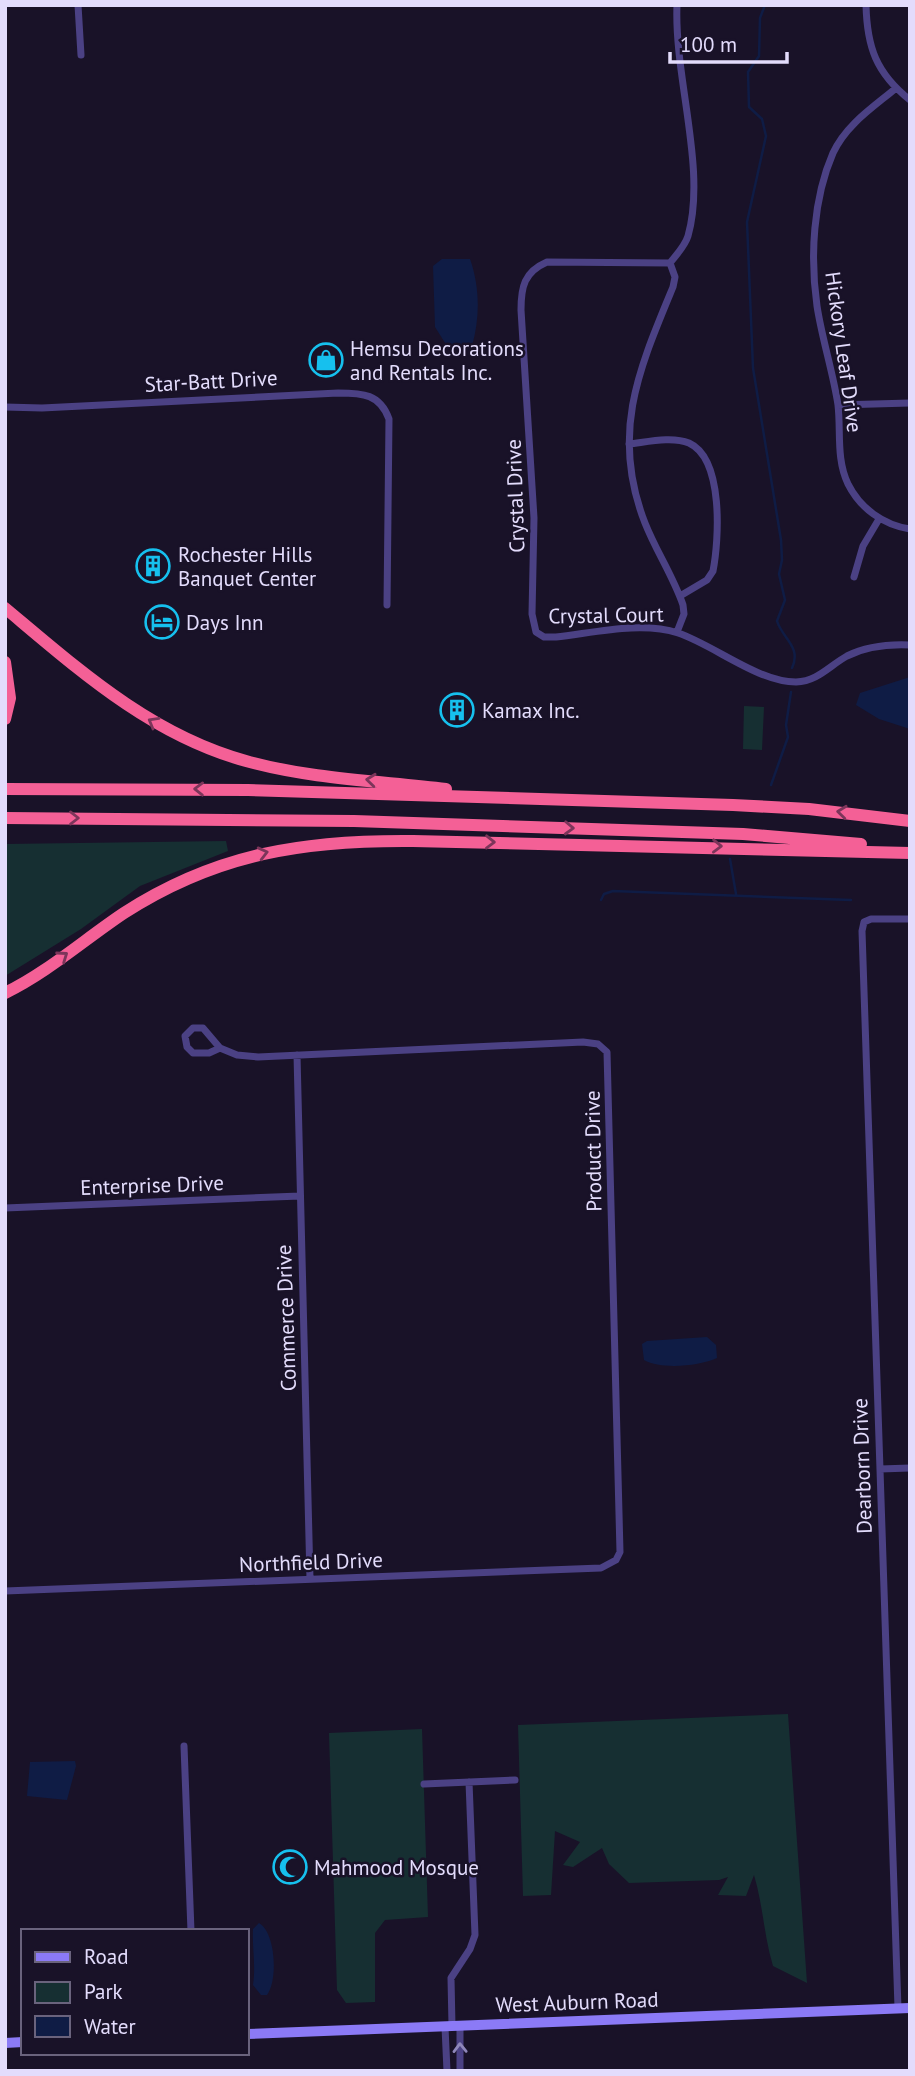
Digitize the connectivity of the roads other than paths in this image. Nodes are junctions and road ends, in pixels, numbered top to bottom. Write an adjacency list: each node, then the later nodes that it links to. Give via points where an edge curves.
1 (78, 5): 4 (street)
2 (677, 5): 7 (street, via 693,198 688,238)
3 (866, 5): 5 (street, via 869,47)
4 (81, 55)
5 (895, 89): 6 (street); 9 (street, Hickory Leaf Drive, via 855,121 844,136 821,191 814,240 817,305)
6 (910, 100)
7 (670, 263): 11 (street, via 673,287 641,364 629,415); 18 (street, Crystal Drive, via 558,262 539,266 525,280 521,293 535,529 532,624)
8 (910, 403): 9 (street)
9 (838, 405): 12 (street, Hickory Leaf Drive, via 840,454 847,483)
10 (5, 407): 16 (street, Star-Batt Drive, via 338,393 358,393 377,400 389,419)
11 (629, 444): 15 (street, via 633,486 645,523); 15 (street, via 686,442 707,463 717,501 713,571)
12 (879, 519): 13 (street, Hickory Leaf Drive); 14 (street, via 863,546)
13 (910, 529)
14 (854, 577)
15 (680, 596): 19 (street, via 684,614)
16 (387, 604)
17 (5, 608): 24 (highway, one-way to 17, via 302,773 212,750 133,710)
18 (536, 632): 19 (street, Crystal Court, via 556,637 635,630)
19 (677, 632): 20 (street, via 770,676 795,682 814,678 867,648)
20 (910, 646)
21 (5, 662): 22 (highway, via 10,698)
22 (5, 719)
23 (5, 789): 24 (highway, one-way to 23, via 248,790)
24 (536, 799): 26 (highway, one-way to 24, via 787,808)
25 (5, 817): 27 (highway, one-way to 27, via 354,821 743,834)
26 (910, 821)
27 (910, 852): 29 (highway, one-way to 27, via 172,886 226,863 304,845 402,841)
28 (910, 919): 35 (street, Dearborn Drive, via 864,922 862,944)
29 (5, 993)
30 (220, 1048): 30 (street, via 193,1053 185,1037 193,1028 203,1028); 31 (street, via 237,1055)
31 (297, 1055): 32 (street, Commerce Drive); 36 (street, Product Drive, via 583,1042 598,1044 607,1052 621,1533)
32 (300, 1196): 33 (street, Enterprise Drive); 37 (street, Commerce Drive)
33 (5, 1208)
34 (910, 1468): 35 (street)
35 (880, 1469): 44 (street, Dearborn Drive)
36 (616, 1560): 37 (street, Northfield Drive, via 601,1568)
37 (310, 1579): 38 (street, Northfield Drive)
38 (5, 1591)
39 (184, 1746): 43 (street)
40 (514, 1780): 41 (street)
41 (469, 1782): 42 (street); 46 (street, via 475,1935 451,1978)
42 (424, 1784)
43 (191, 1929)
44 (898, 2008): 45 (main road, West Auburn Road); 46 (main road, West Auburn Road)
45 (910, 2008)
46 (452, 2026): 47 (main road, West Auburn Road); 48 (street); 49 (street, one-way to 46)
47 (248, 2034)
48 (447, 2071)
49 (460, 2071)

